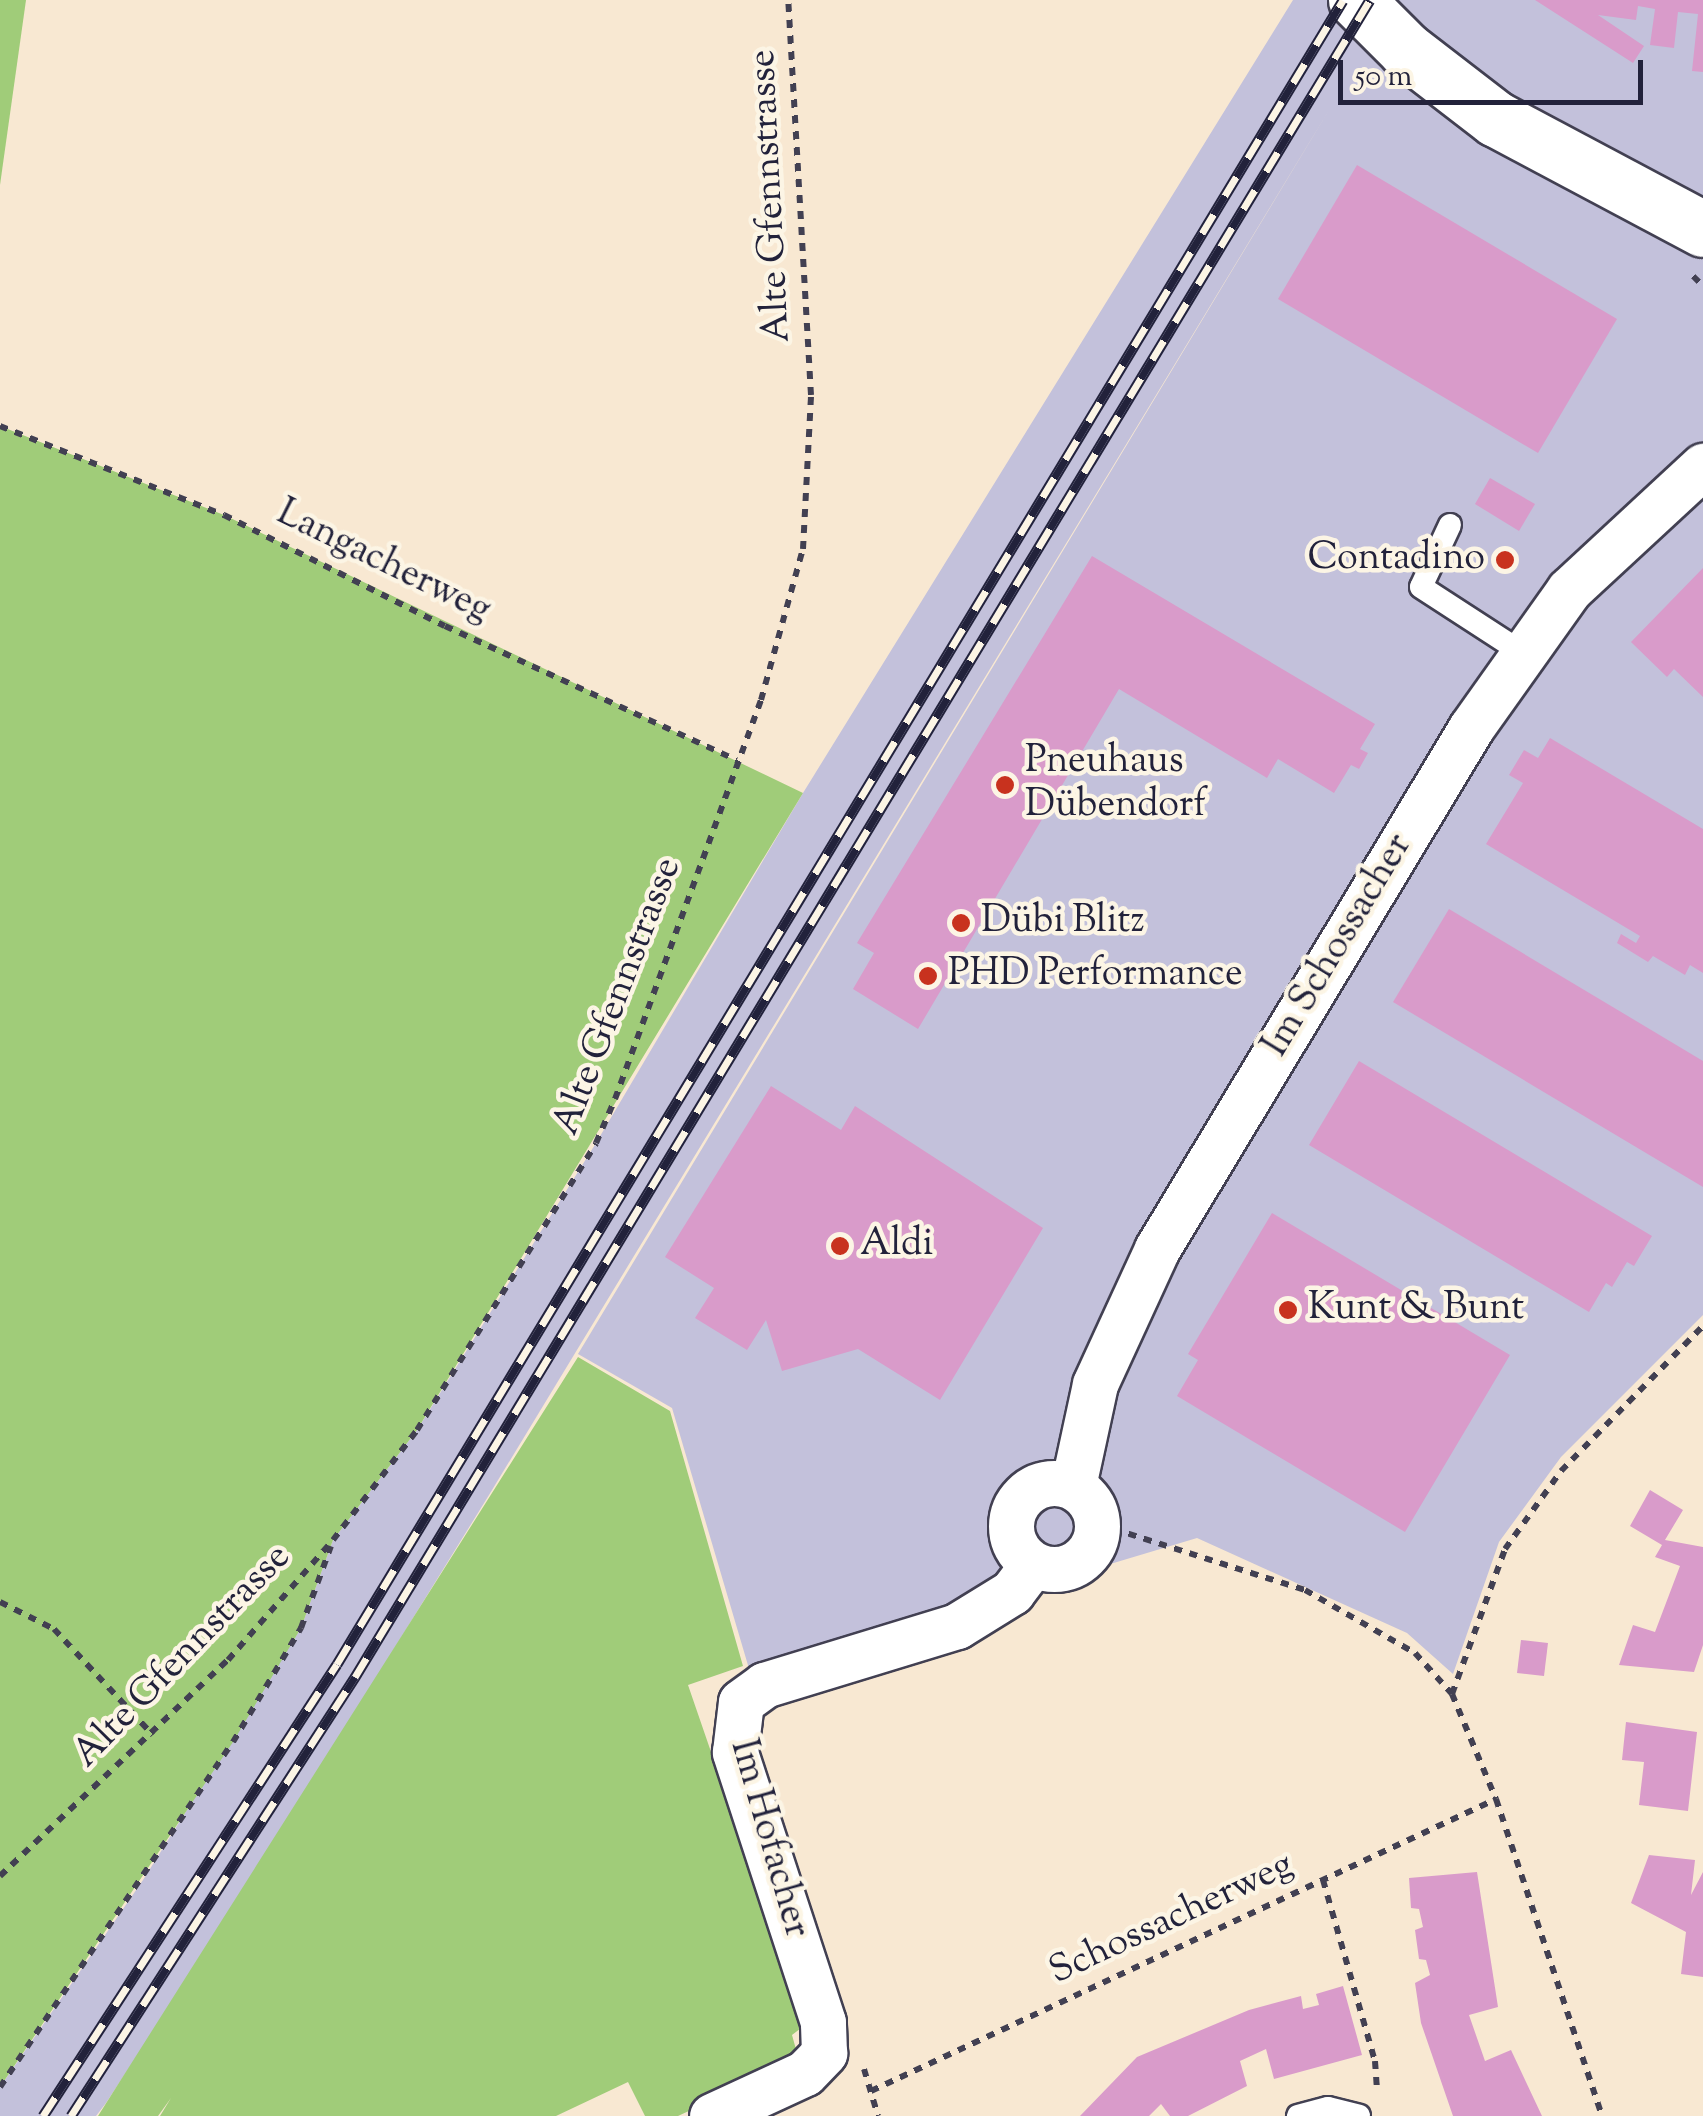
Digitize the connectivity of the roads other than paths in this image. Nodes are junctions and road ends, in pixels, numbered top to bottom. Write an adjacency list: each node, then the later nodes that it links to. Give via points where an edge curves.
1 (1356, 0): 2 (street, via 1405,49 1496,119)
2 (1703, 229)
3 (1703, 466): 5 (street, Im Schossacher, via 1569,590)
4 (1450, 525): 5 (lane, via 1422,586)
5 (1522, 652): 6 (street, Im Schossacher, via 1157,1250 1095,1384)
6 (1073, 1486): 7 (street, via 1047,1482 1024,1494 1011,1516 1014,1544); 7 (street, via 1090,1502 1098,1524 1084,1559 1068,1568)
7 (1032, 1564): 9 (street, Im Hofacher, via 1012,1592 957,1626 764,1685 741,1702 735,1752 823,2022 824,2053 805,2073)
8 (1365, 2111): 10 (lane, via 1328,2108)
9 (712, 2116)
10 (1298, 2116)

